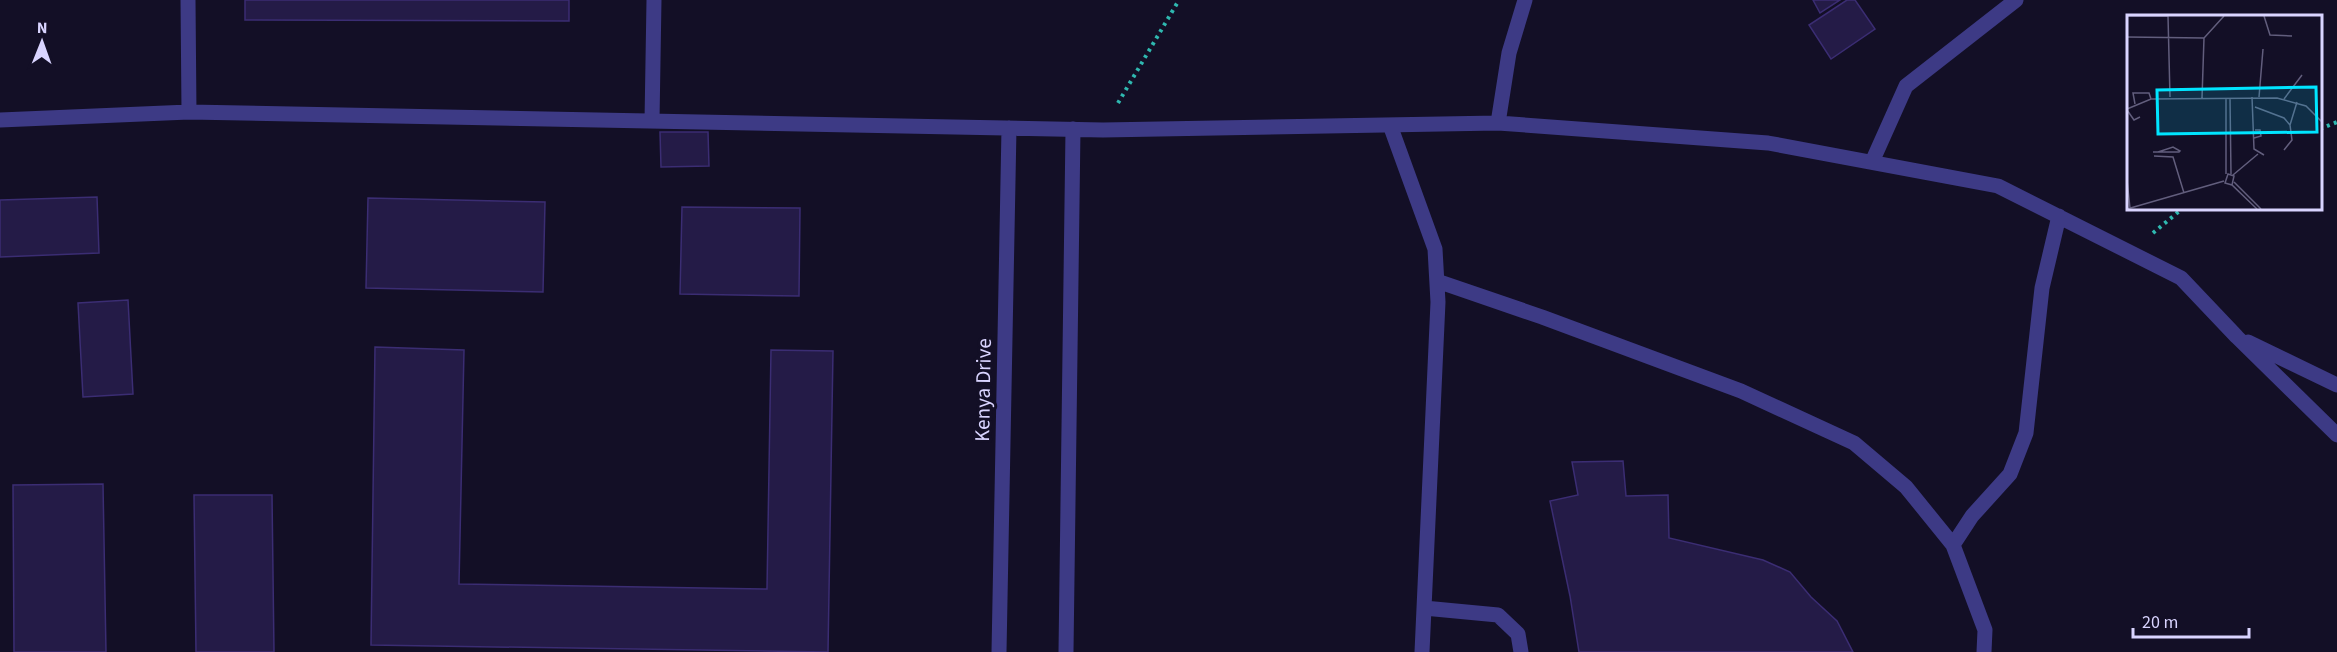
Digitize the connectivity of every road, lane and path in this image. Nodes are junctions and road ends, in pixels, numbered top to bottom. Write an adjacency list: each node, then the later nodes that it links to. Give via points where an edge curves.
1 (188, 0): 6 (lane)
2 (654, 0): 8 (lane)
3 (1179, 0): 15 (path)
4 (1525, 0): 10 (lane, via 1509,53)
5 (2016, 0): 16 (lane, via 1906,86)
6 (189, 112): 7 (lane); 8 (lane)
7 (0, 120)
8 (652, 121): 12 (lane)
9 (2337, 122): 13 (path)
10 (1498, 123): 11 (lane); 16 (lane, via 1768,143)
11 (1390, 125): 15 (lane); 20 (lane, via 1435,249)
12 (1009, 128): 14 (lane); 26 (lane, Kenya Drive)
13 (2322, 128)
14 (1073, 129): 15 (lane); 27 (lane)
15 (1103, 130)
16 (1872, 162): 18 (lane, via 1998,186)
17 (2181, 210): 19 (path)
18 (2059, 216): 19 (lane); 24 (lane, via 2042,288 2026,433 2010,474 1972,516)
19 (2129, 252): 21 (lane, via 2181,278)
20 (1437, 281): 24 (lane, via 1742,391 1854,443 1906,487); 25 (lane)
21 (2237, 337): 22 (lane); 23 (lane)
22 (2337, 385)
23 (2337, 435)
24 (1953, 545): 30 (lane, via 1985,630)
25 (1424, 608): 28 (lane); 29 (lane, via 1498,615 1518,634)
26 (999, 652)
27 (1066, 652)
28 (1422, 652)
29 (1521, 652)
30 (1984, 652)

